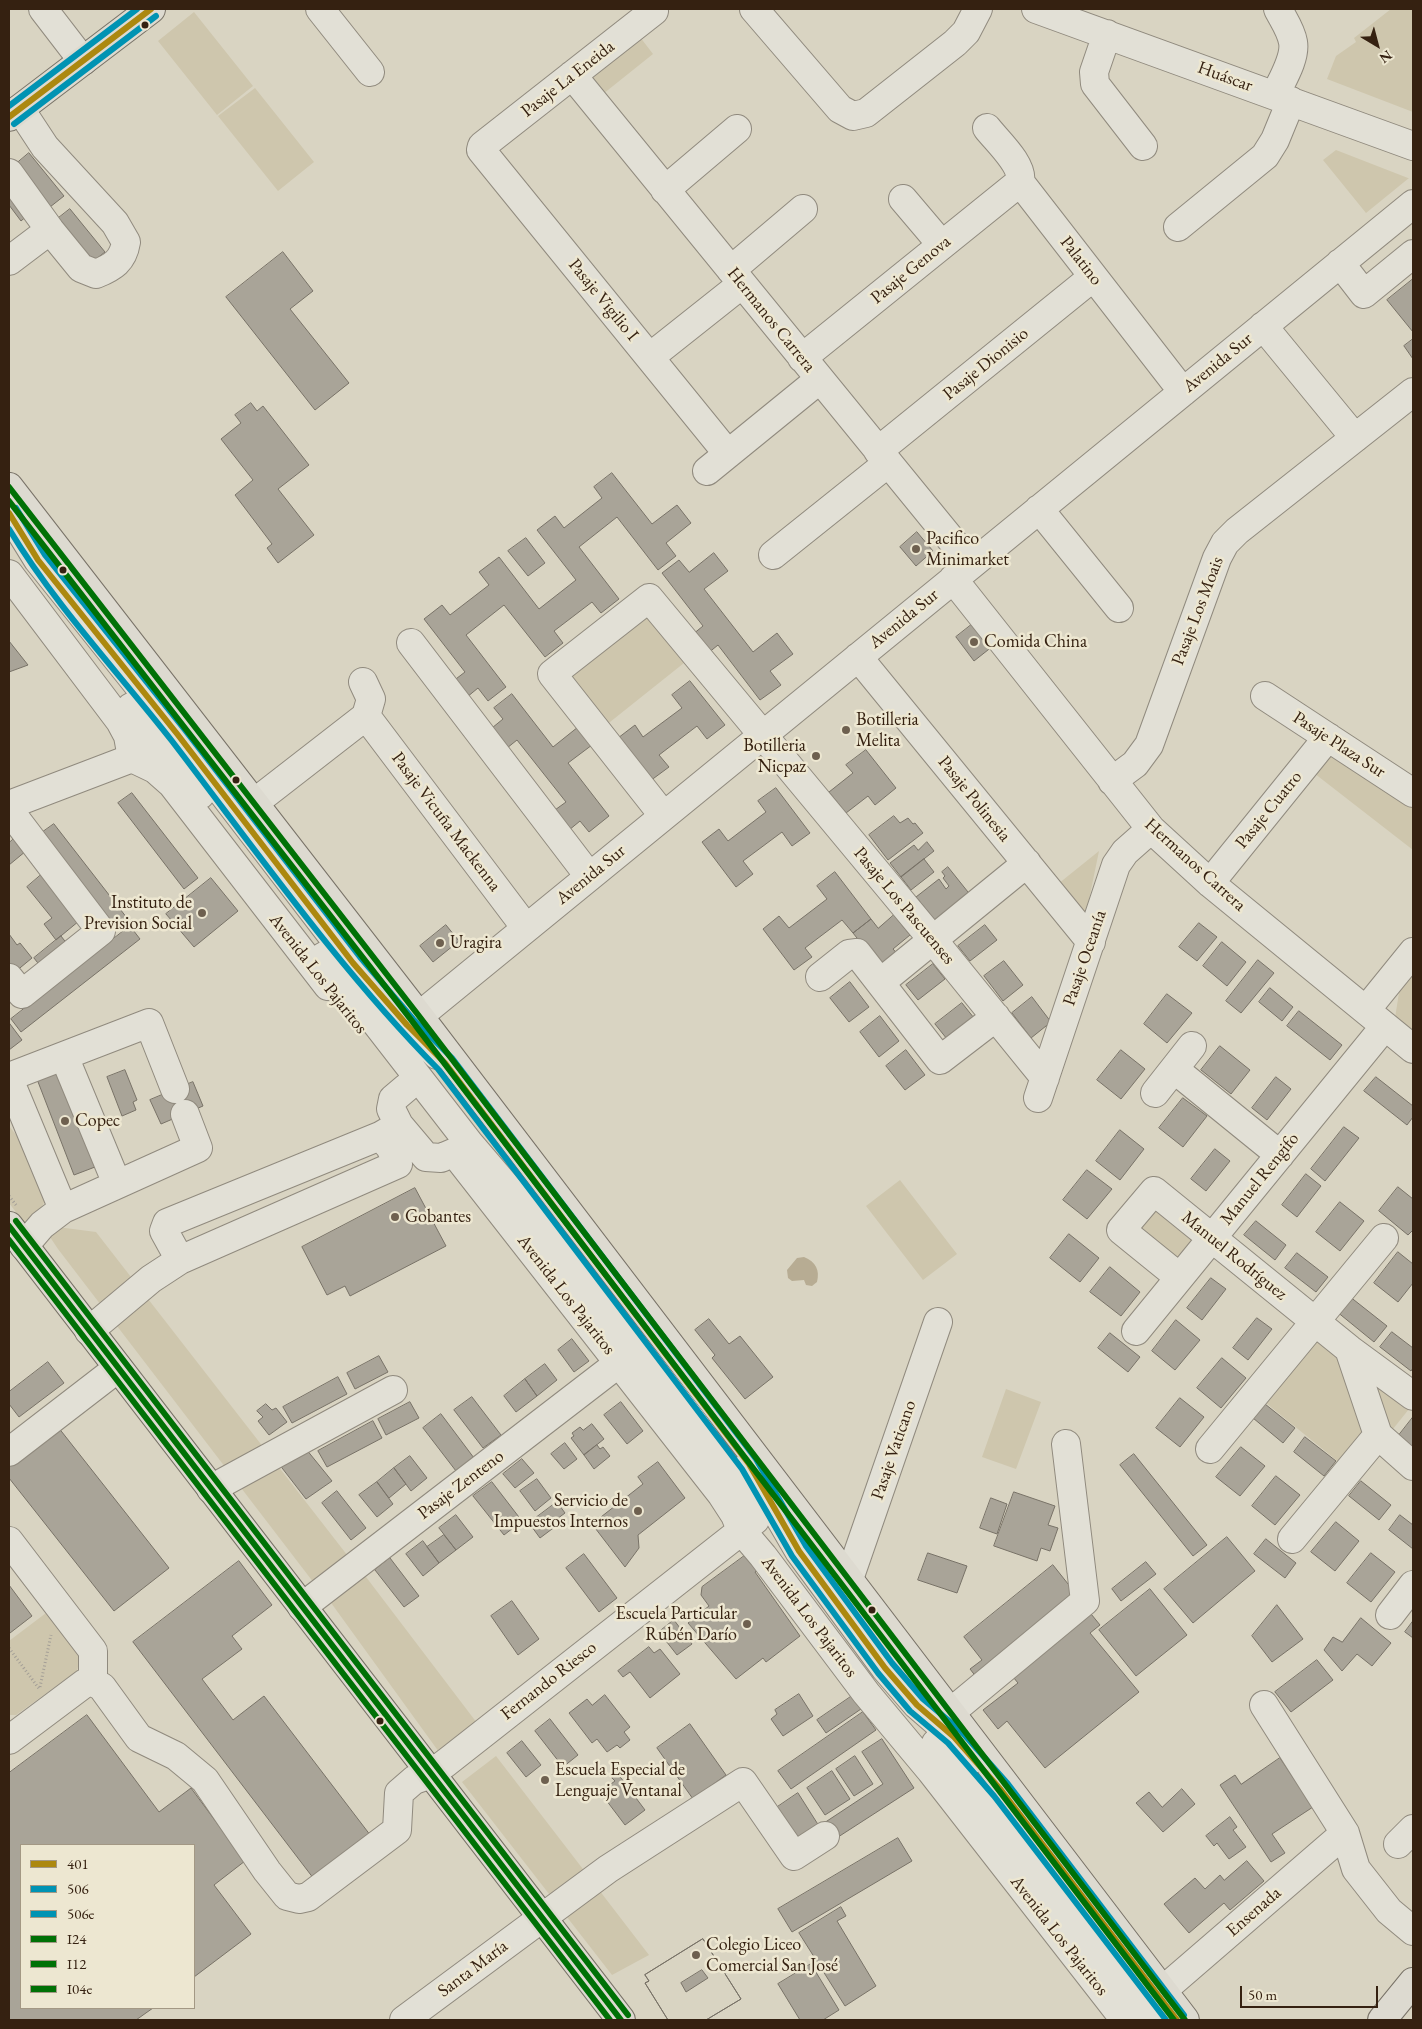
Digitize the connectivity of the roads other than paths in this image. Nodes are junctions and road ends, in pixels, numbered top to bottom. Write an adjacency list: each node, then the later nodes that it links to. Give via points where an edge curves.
1 (43, 9): 10 (street)
2 (151, 9): 10 (main road)
3 (320, 9): 11 (street)
4 (754, 9): 5 (street, via 840,109 852,116 866,113 955,43 972,23)
5 (978, 9)
6 (1036, 9): 9 (street, Huáscar)
7 (1278, 9): 13 (street, via 1291,34 1293,46)
8 (654, 12): 12 (street, Pasaje La Eneida)
9 (1107, 34): 13 (street, Huáscar); 18 (street, via 1094,72 1095,84)
10 (83, 61): 14 (main road)
11 (370, 72)
12 (572, 75): 17 (street, Pasaje La Eneida); 22 (street, Hermanos Carrera)
13 (1283, 98): 19 (street, Huáscar); 26 (street, via 1276,140 1265,156)
14 (14, 113): 27 (street, via 115,223 126,242 124,254 111,268 96,274 81,268)
15 (987, 128): 21 (street, Palatino, via 1018,166)
16 (737, 129): 22 (street)
17 (482, 146): 35 (street, Pasaje Vigilio I, via 484,155)
18 (1142, 146)
19 (1413, 146)
20 (9, 173): 27 (street)
21 (1020, 182): 28 (street, Pasaje Genova); 33 (street, Palatino)
22 (665, 190): 32 (street, Hermanos Carrera)
23 (903, 199): 28 (street)
24 (1413, 204): 31 (street, Avenida Sur)
25 (803, 209): 32 (street)
26 (1178, 227)
27 (50, 230): 30 (street)
28 (942, 245): 36 (street, Pasaje Genova)
29 (1413, 254): 31 (street, via 1364,294)
30 (9, 261)
31 (1340, 263): 34 (street, Avenida Sur)
32 (736, 277): 35 (street); 36 (street, Hermanos Carrera)
33 (1093, 277): 38 (street, Palatino); 42 (street, Pasaje Dionisio)
34 (1263, 326): 38 (street, Avenida Sur); 40 (street)
35 (650, 357): 41 (street, Pasaje Vigilio I)
36 (802, 358): 37 (street, Hermanos Carrera)
37 (820, 379): 41 (street); 42 (street, Hermanos Carrera)
38 (1183, 392): 45 (street, Avenida Sur)
39 (1413, 392): 40 (street, Pasaje Los Moais)
40 (1355, 438): 61 (street, Pasaje Los Moais, via 1226,543 1216,558 1149,745 1135,764)
41 (728, 454): 43 (street)
42 (883, 457): 48 (street, Pasaje Dionisio); 49 (street, Hermanos Carrera)
43 (707, 471)
44 (9, 487): 57 (main road, Avenida Los Pajaritos)
45 (1039, 509): 49 (street, Avenida Sur); 51 (street)
46 (9, 513): 57 (street, via 38,560)
47 (9, 548): 57 (street, via 46,598)
48 (773, 555)
49 (962, 572): 53 (street, Avenida Sur); 61 (street, Hermanos Carrera)
50 (9, 574): 60 (street, via 120,721 128,736)
51 (1118, 608)
52 (411, 642): 69 (street)
53 (858, 656): 58 (street, Avenida Sur); 68 (street, Pasaje Polinesia)
54 (363, 682): 56 (street, via 370,699)
55 (1265, 696): 59 (street, Pasaje Plaza Sur)
56 (366, 716): 63 (street); 71 (street, Pasaje Vicuña Mackenna)
57 (177, 734): 60 (street); 63 (main road, Avenida Los Pajaritos); 114 (street, via 468,1143 558,1247)
58 (762, 735): 66 (street, Avenida Sur); 66 (street, Pasaje Los Pascuenses, via 649,598 552,674); 72 (street, Pasaje Los Pascuenses)
59 (1328, 737): 62 (street, Pasaje Plaza Sur); 70 (street, Pasaje Cuatro)
60 (132, 758): 64 (street); 86 (street, Avenida Los Pajaritos, via 155,769 172,784)
61 (1112, 781): 67 (street, Hermanos Carrera)
62 (1413, 793)
63 (254, 803): 78 (main road, Avenida Los Pajaritos)
64 (9, 805)
65 (9, 810): 77 (street, via 102,931)
66 (664, 815): 69 (street, Avenida Sur)
67 (1151, 829): 70 (street, Hermanos Carrera); 73 (street, Pasaje Oceanía, via 1125,852 1116,865)
68 (1027, 863): 72 (street); 73 (street, Pasaje Polinesia)
69 (589, 876): 71 (street, Avenida Sur)
70 (1210, 883): 80 (street, Hermanos Carrera)
71 (526, 928): 78 (street, Avenida Sur)
72 (933, 940): 76 (street); 79 (street, Pasaje Los Pascuenses)
73 (1090, 942): 87 (street, Pasaje Oceanía)
74 (1413, 952): 80 (street, Manuel Rengifo)
75 (820, 977): 76 (street, via 854,952)
76 (881, 982): 79 (street, via 940,1060)
77 (15, 986)
78 (419, 1016): 114 (main road, Avenida Los Pajaritos)
79 (996, 1017): 87 (street, Pasaje Los Pascuenses)
80 (1376, 1018): 82 (street, Hermanos Carrera); 91 (street, Manuel Rengifo)
81 (1192, 1046): 84 (street)
82 (1413, 1049)
83 (64, 1056): 85 (street); 92 (street); 92 (street, via 150,1023 198,1148)
84 (1174, 1068): 88 (street); 91 (street)
85 (9, 1078): 93 (street)
86 (406, 1088): 89 (street, via 393,1099); 90 (street, Avenida Los Pajaritos)
87 (1041, 1088)
88 (1155, 1093)
89 (389, 1130): 90 (street, via 426,1156 441,1158); 97 (street, via 390,1147 398,1164); 97 (street, via 167,1223 164,1231)
90 (455, 1152): 104 (street, Avenida Los Pajaritos)
91 (1280, 1155): 95 (street, Manuel Rengifo)
92 (118, 1184): 93 (street)
93 (63, 1208): 94 (street, via 42,1225)
94 (16, 1236): 101 (main road)
95 (1212, 1237): 98 (street, Manuel Rengifo); 98 (street, Manuel Rodríguez, via 1154,1191 1121,1230); 100 (street, Manuel Rodríguez)
96 (1384, 1238): 100 (street)
97 (180, 1260): 101 (street, via 151,1279)
98 (1179, 1277): 102 (street, Manuel Rengifo)
99 (938, 1322): 117 (street, Pasaje Vaticano)
100 (1314, 1322): 103 (street, Manuel Rodríguez); 110 (street)
101 (89, 1331): 105 (main road)
102 (1136, 1331)
103 (1348, 1349): 107 (street, Manuel Rodríguez); 108 (street)
104 (619, 1363): 114 (street, Avenida Los Pajaritos, via 735,1515); 119 (street, Pasaje Zenteno)
105 (118, 1368): 111 (street); 113 (main road)
106 (393, 1390): 113 (street)
107 (1413, 1396)
108 (1378, 1435): 112 (street); 115 (street)
109 (1066, 1444): 123 (street, via 1085,1601)
110 (1210, 1449)
111 (9, 1452)
112 (1413, 1466)
113 (212, 1489): 119 (main road)
114 (765, 1512): 117 (main road, Avenida Los Pajaritos); 125 (street, Fernando Riesco); 134 (street, Avenida Los Pajaritos, via 764,1556 866,1693 931,1771); 135 (street, via 791,1562 862,1656 961,1774); 136 (street, via 799,1551 885,1668 1001,1790)
115 (1292, 1539)
116 (9, 1542): 121 (street, via 93,1651)
117 (849, 1579): 123 (main road, Avenida Los Pajaritos)
118 (1413, 1585): 120 (street)
119 (302, 1606): 125 (main road)
120 (1390, 1615)
121 (93, 1682): 124 (street, via 46,1698); 125 (street, Fernando Riesco, via 102,1687 139,1738 176,1756 205,1780 287,1896 308,1897 397,1830 399,1793 414,1780)
122 (1264, 1706): 126 (street)
123 (951, 1712): 131 (main road, Avenida Los Pajaritos)
124 (9, 1740)
125 (431, 1774): 128 (main road)
126 (1345, 1833): 129 (street, via 1356,1869 1389,1911); 131 (street, Ensenada)
127 (825, 1836): 128 (street, Santa María, via 794,1856 743,1782 608,1869)
128 (542, 1917): 132 (street, Santa María); 133 (main road)
129 (1413, 1931)
130 (1413, 1982): 138 (main road)
131 (1162, 1991): 137 (main road, Avenida Los Pajaritos)
132 (404, 2020)
133 (621, 2020)
134 (1125, 2020)
135 (1151, 2020)
136 (1177, 2020)
137 (1184, 2020)
138 (1382, 2020)

